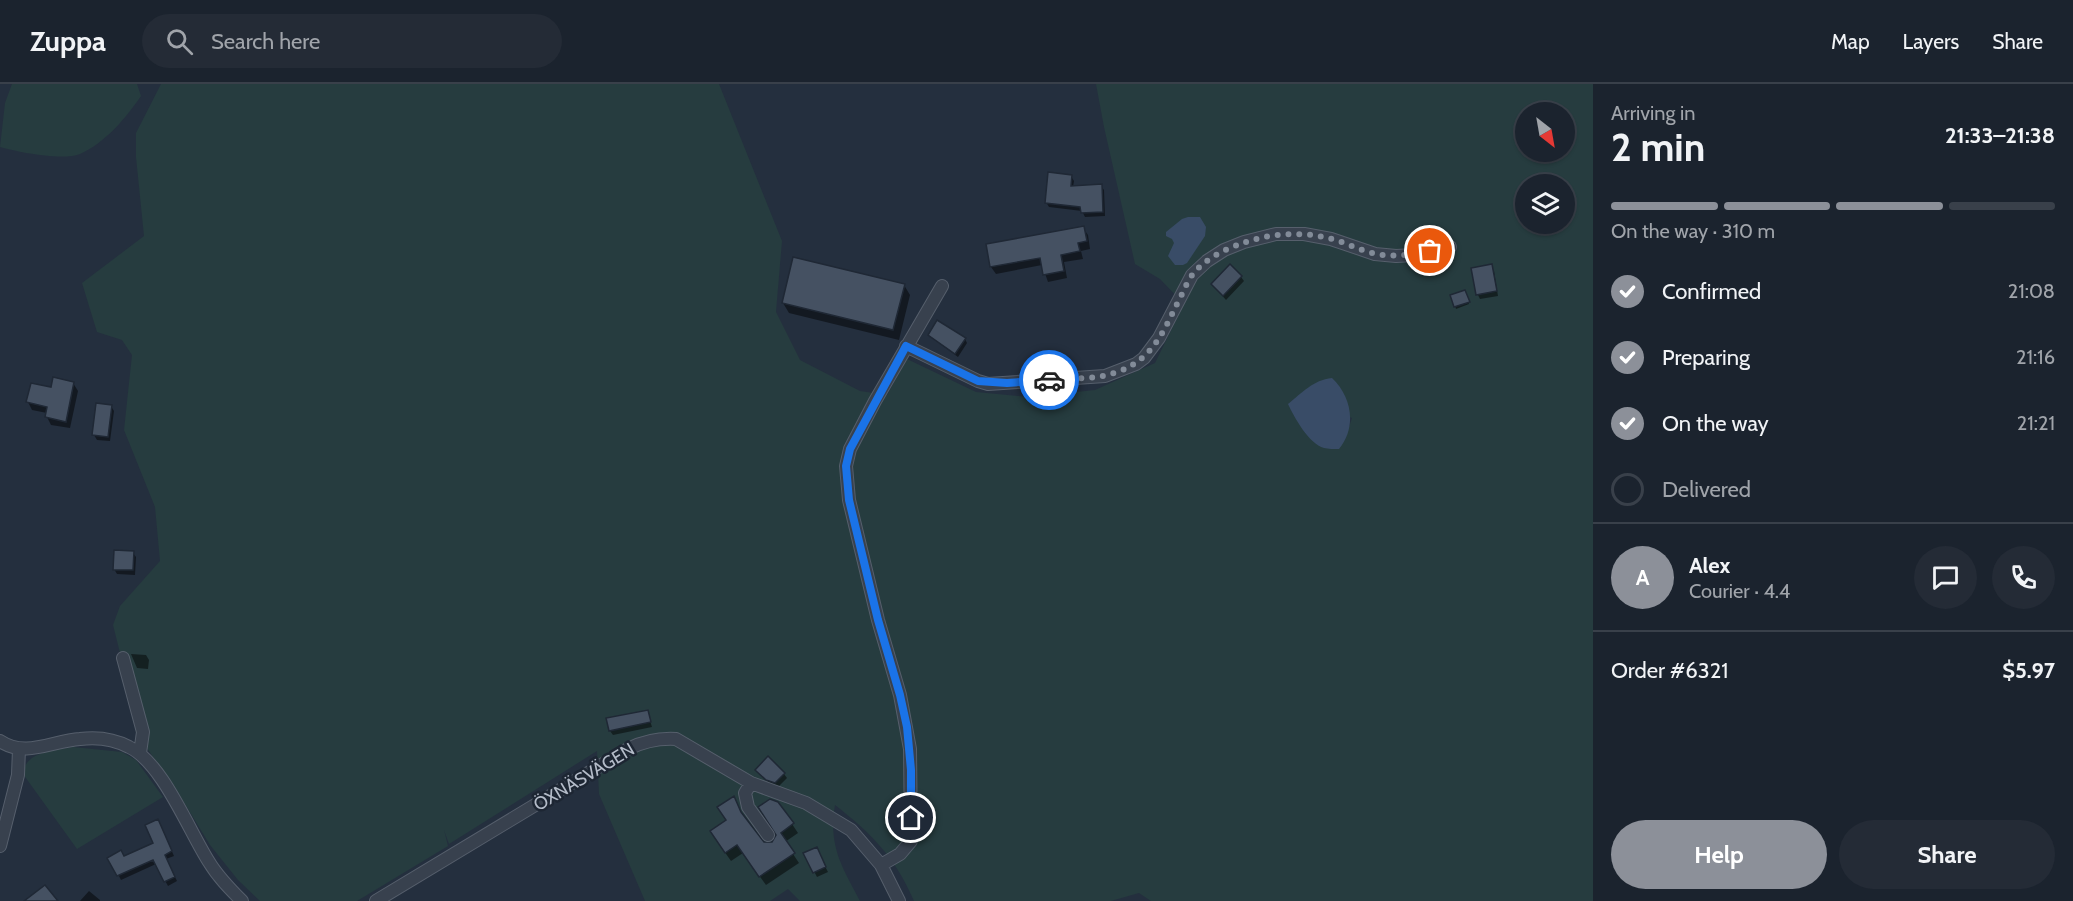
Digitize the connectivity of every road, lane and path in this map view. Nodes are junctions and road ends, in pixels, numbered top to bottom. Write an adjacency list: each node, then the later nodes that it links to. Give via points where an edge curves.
1 (1450, 247): 3 (street, via 1396,256 1304,234 1276,234 1244,242 1224,250 1192,275 1144,358 1105,376 988,384)
2 (942, 286): 3 (street)
3 (906, 346): 11 (street, via 850,449 846,466 849,500 900,695 910,749 911,841 900,854)
4 (123, 658): 7 (street, via 143,732)
5 (0, 741): 6 (street)
6 (19, 749): 7 (street, via 96,738 129,746); 10 (street, via 18,775)
7 (140, 753): 12 (street, via 160,778 213,869)
8 (751, 783): 9 (street, via 745,793 748,807); 11 (street, ÖXNÄSVÄGEN, via 806,803 851,830); 13 (street, ÖXNÄSVÄGEN, via 676,739 651,740)
9 (768, 836)
10 (1, 838)
11 (881, 865): 14 (street, ÖXNÄSVÄGEN)
12 (242, 901)
13 (376, 901)
14 (899, 901)

